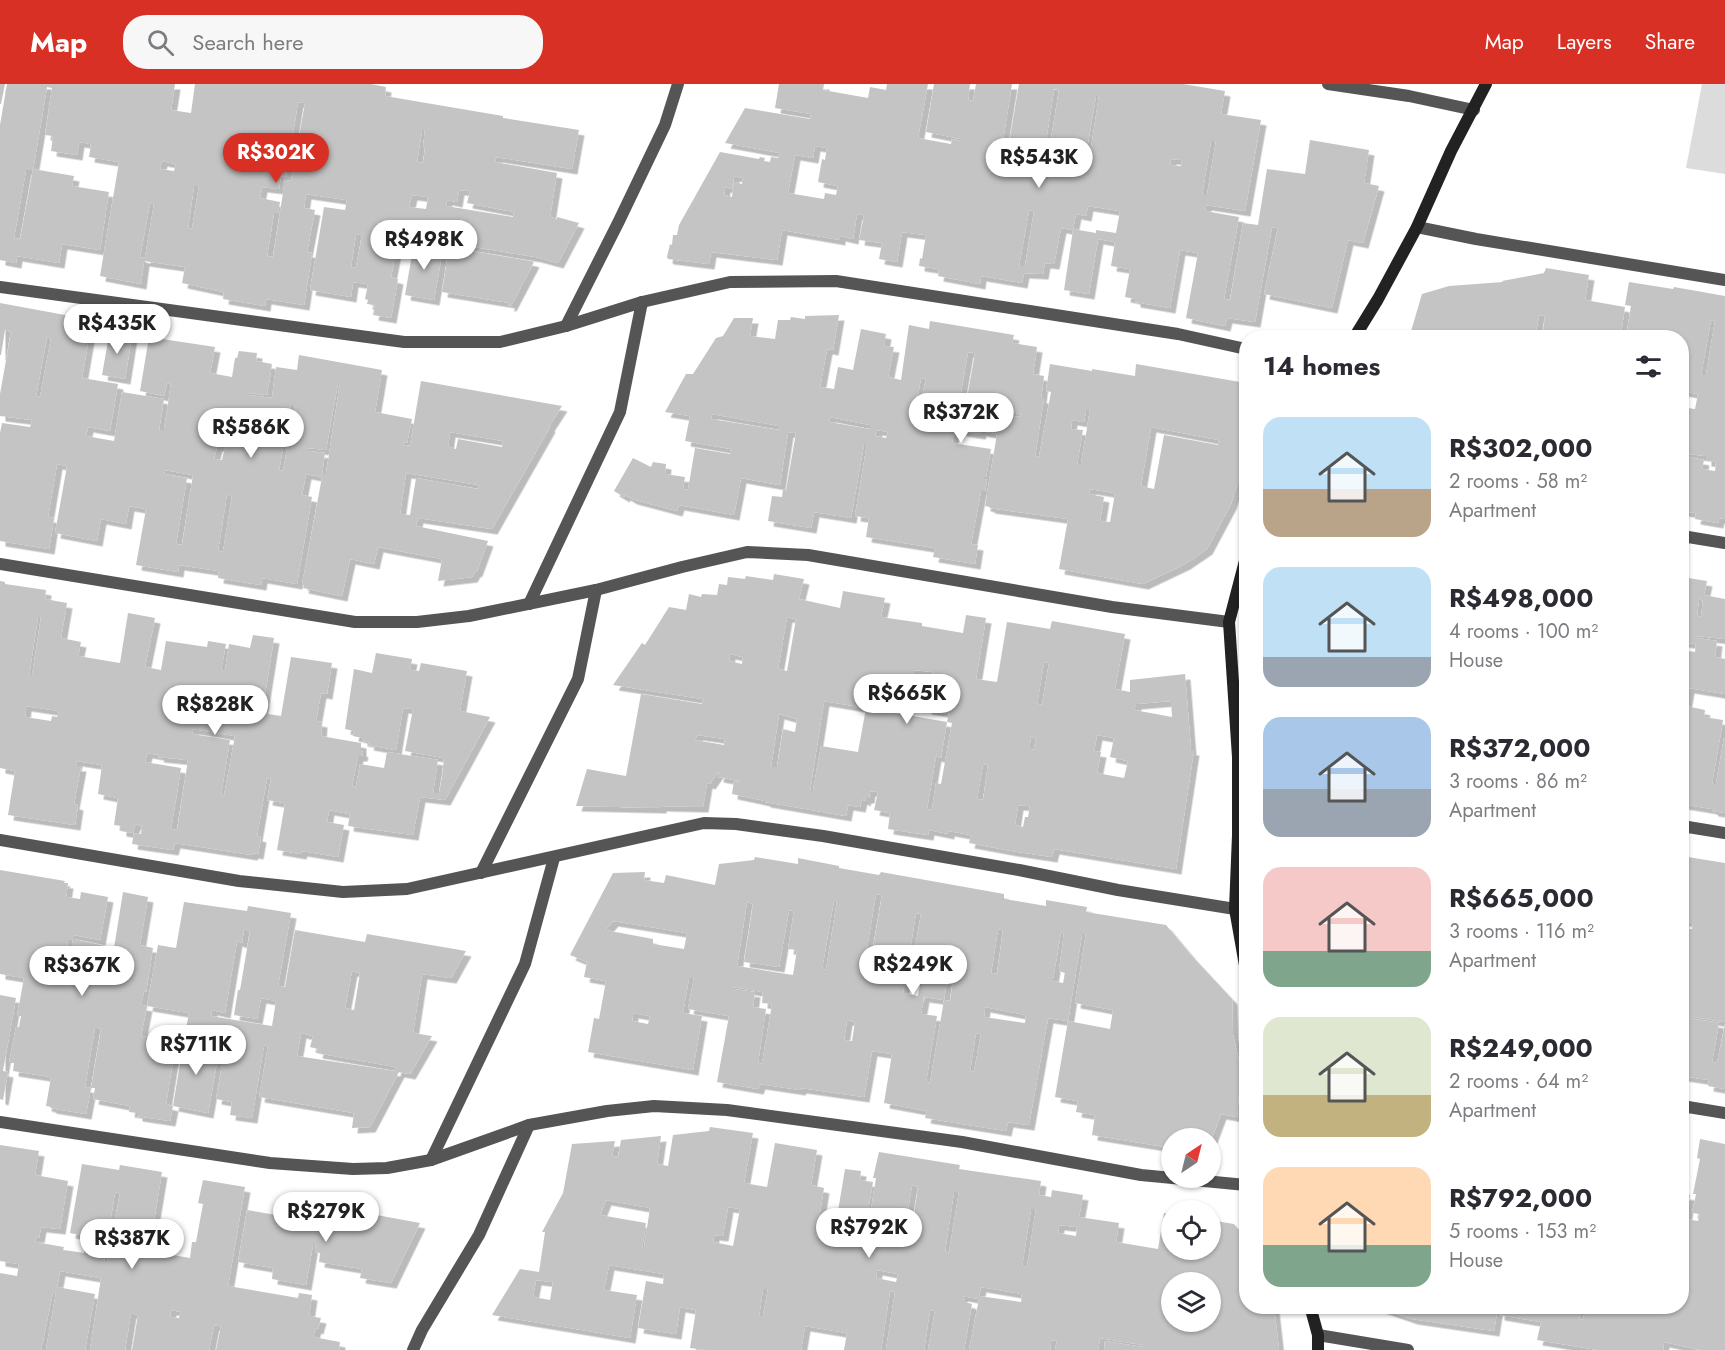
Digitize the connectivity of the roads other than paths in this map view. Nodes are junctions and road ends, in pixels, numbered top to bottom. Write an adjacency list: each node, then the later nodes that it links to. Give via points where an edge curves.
1 (678, 84): 9 (street, via 665,125)
2 (1328, 84): 4 (street)
3 (1486, 84): 4 (street)
4 (1474, 110): 5 (street)
5 (1418, 227): 6 (street); 10 (street)
6 (1725, 280)
7 (0, 287): 9 (street, via 404,342 500,342)
8 (642, 302): 9 (street); 11 (street, via 730,282 836,281 1179,334); 17 (street, via 620,412)
9 (566, 327)
10 (1359, 330)
11 (1239, 347)
12 (1689, 537): 13 (street)
13 (1725, 543)
14 (0, 564): 17 (street, via 355,622 417,622)
15 (1239, 584): 18 (street)
16 (596, 590): 17 (street); 18 (street, via 747,552 808,555 1112,607); 25 (street, via 578,679)
17 (529, 604)
18 (1229, 622): 19 (street)
19 (1239, 727)
20 (1239, 816): 26 (street)
21 (1689, 827): 22 (street)
22 (1725, 833)
23 (0, 840): 25 (street, via 238,881 343,892 407,889)
24 (554, 858): 25 (street); 26 (street, via 704,823 736,824); 32 (street, via 525,964)
25 (481, 873)
26 (1235, 909): 27 (street)
27 (1239, 932)
28 (1689, 1107): 29 (street)
29 (1725, 1113)
30 (0, 1122): 32 (street, via 270,1163 353,1169)
31 (529, 1125): 32 (street); 33 (street, via 654,1106 727,1110 963,1142 1141,1175); 36 (street, via 479,1235)
32 (431, 1160)
33 (1239, 1184)
34 (1312, 1314): 35 (street)
35 (1317, 1335): 37 (street); 38 (street)
36 (413, 1350)
37 (1318, 1350)
38 (1408, 1350)

